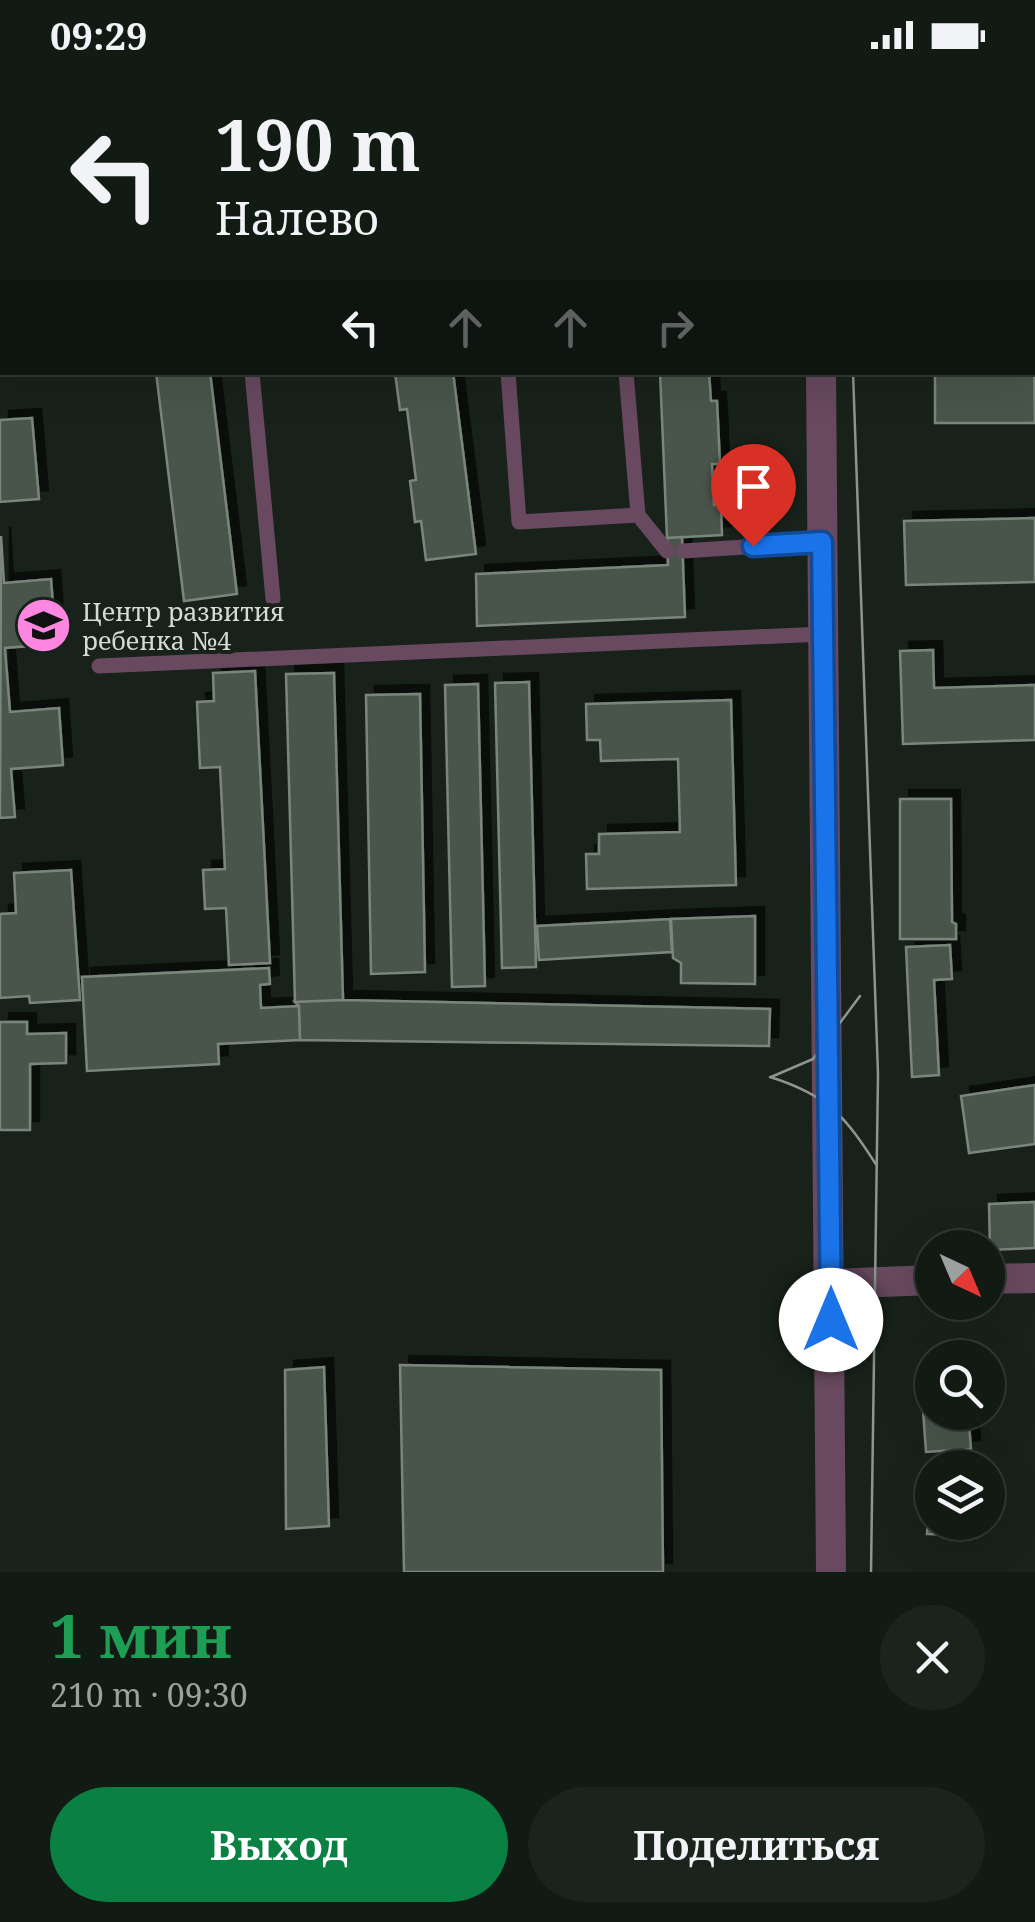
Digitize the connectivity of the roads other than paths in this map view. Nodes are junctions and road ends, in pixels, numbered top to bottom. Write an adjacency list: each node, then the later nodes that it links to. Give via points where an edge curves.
1 (252, 375): 7 (lane)
2 (508, 375): 5 (lane, via 519,522)
3 (626, 375): 5 (lane)
4 (821, 375): 6 (street)
5 (638, 515): 6 (lane, via 675,551)
6 (822, 542): 8 (street)
7 (274, 599)
8 (824, 634): 9 (lane); 13 (street)
9 (98, 666)
10 (1005, 1278): 11 (street)
11 (1035, 1278)
12 (915, 1281): 13 (street)
13 (831, 1284): 14 (street)
14 (831, 1572)

